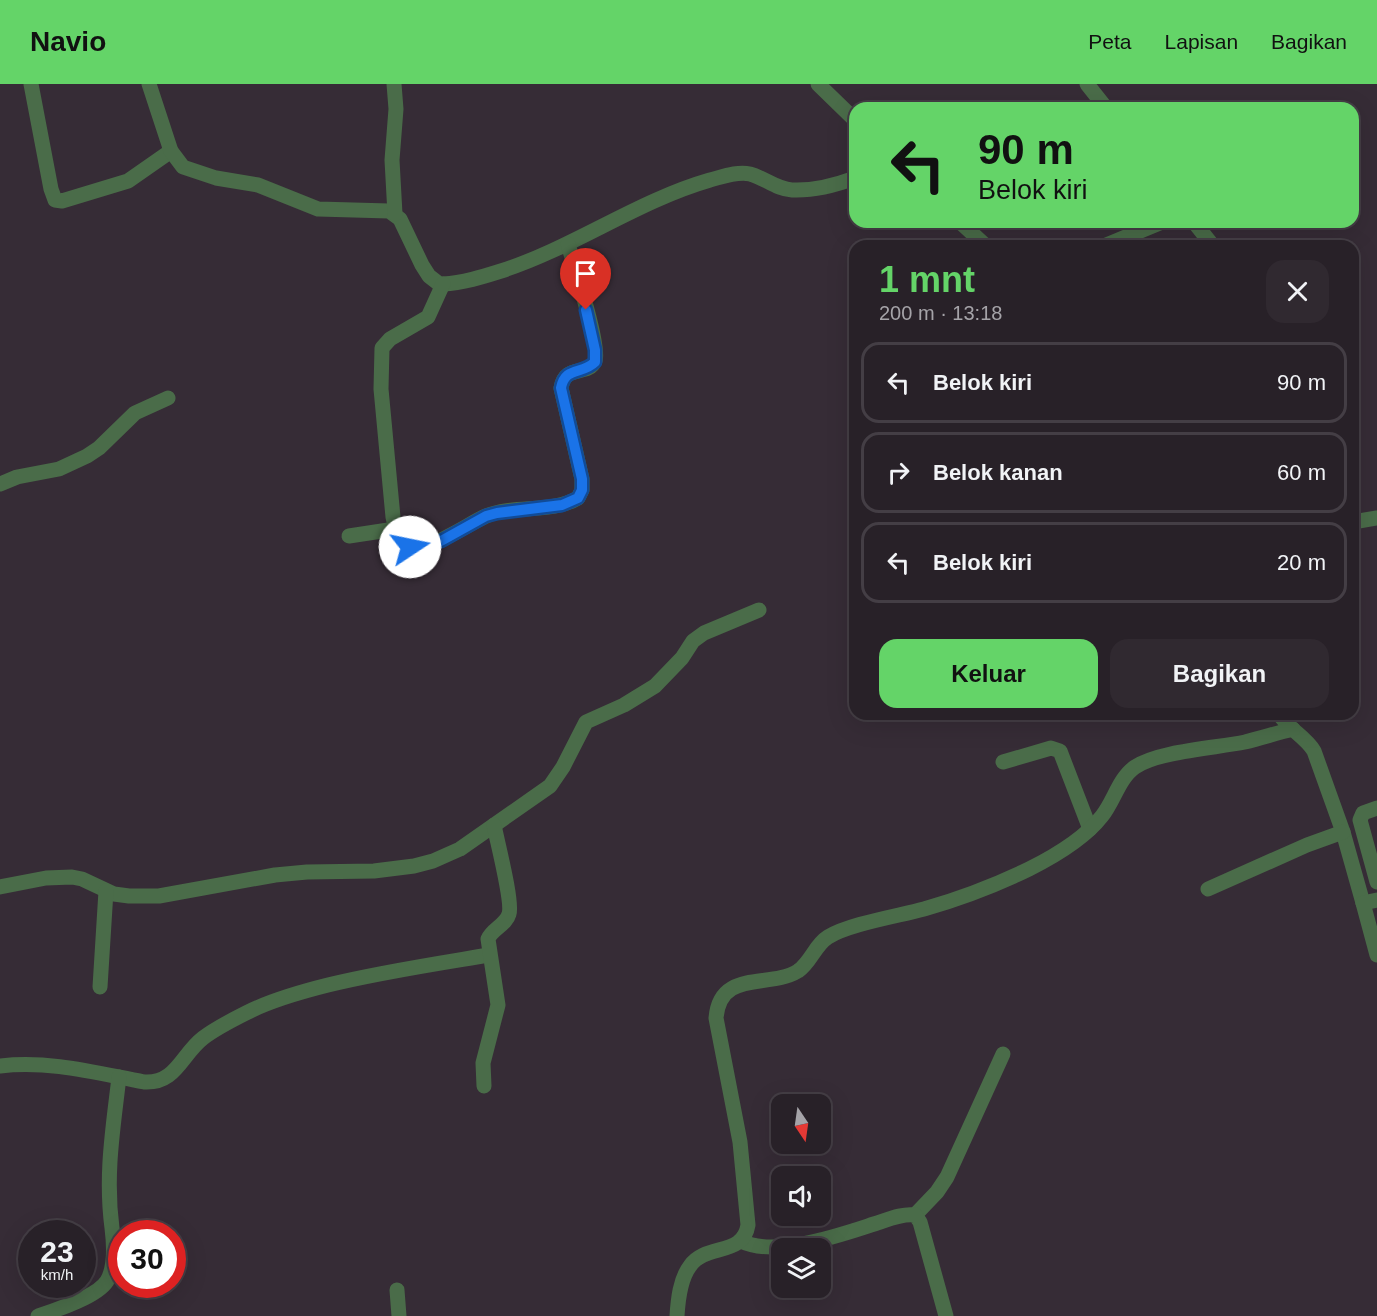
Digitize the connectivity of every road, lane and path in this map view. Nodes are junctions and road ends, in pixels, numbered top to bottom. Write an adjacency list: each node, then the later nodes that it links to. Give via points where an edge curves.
1 (31, 84): 8 (street, via 56,200 128,181)
2 (149, 84): 8 (street)
3 (394, 84): 10 (street)
4 (818, 84): 7 (street)
5 (1087, 84): 6 (street)
6 (1101, 102)
7 (849, 114)
8 (171, 151): 10 (street, via 183,167 193,172 258,185 318,209 383,210)
9 (849, 180): 17 (street, via 792,190 749,174 727,176 658,200)
10 (395, 214): 18 (street, via 429,276)
11 (966, 228): 14 (street)
12 (1148, 228): 15 (street)
13 (1199, 228): 16 (street)
14 (980, 240)
15 (1118, 240)
16 (1208, 240)
17 (568, 244): 18 (street, via 518,266 477,279); 23 (street, via 596,356 590,367 562,380 582,479 578,498 562,505 486,516 441,541 419,546 403,547)
18 (443, 284): 23 (street, via 428,316 382,348 381,388)
19 (168, 398): 20 (street, via 135,412 87,456 59,469)
20 (0, 484)
21 (1377, 518): 22 (street)
22 (1359, 521)
23 (395, 529): 24 (street)
24 (349, 536)
25 (759, 610): 30 (street, via 704,633 655,686 586,722 549,786)
26 (1283, 720): 27 (street)
27 (1293, 729): 31 (street, via 1246,742 1180,752 1137,766); 32 (street, via 1314,751)
28 (1003, 762): 31 (street, via 1051,748 1060,751)
29 (1377, 808): 33 (street, via 1363,813 1360,820)
30 (494, 825): 36 (street, via 460,849 414,866 274,875 159,896); 38 (street, via 510,913 490,934)
31 (1090, 829): 46 (street, via 1046,860 1012,876 944,903 830,936 798,970 737,986 720,999 716,1018 740,1142 748,1215 747,1232)
32 (1343, 832): 35 (street); 37 (street)
33 (1377, 882)
34 (0, 887): 36 (street, via 58,877 82,879)
35 (1208, 889)
36 (106, 891): 40 (street)
37 (1370, 902): 39 (street)
38 (489, 955): 43 (street, via 346,981 283,998 249,1011 202,1038 165,1080 153,1083); 44 (street, via 498,1005 483,1064)
39 (1377, 955)
40 (100, 987)
41 (1003, 1054): 45 (street, via 947,1177)
42 (0, 1066): 43 (street, via 42,1064)
43 (119, 1077): 48 (street, via 108,1186 112,1269 99,1289)
44 (484, 1086)
45 (915, 1215): 46 (street, via 783,1246 757,1247); 51 (street)
46 (741, 1241): 50 (street, via 698,1257 690,1266 683,1280)
47 (397, 1290): 49 (street)
48 (38, 1316)
49 (399, 1316)
50 (677, 1316)
51 (946, 1316)

